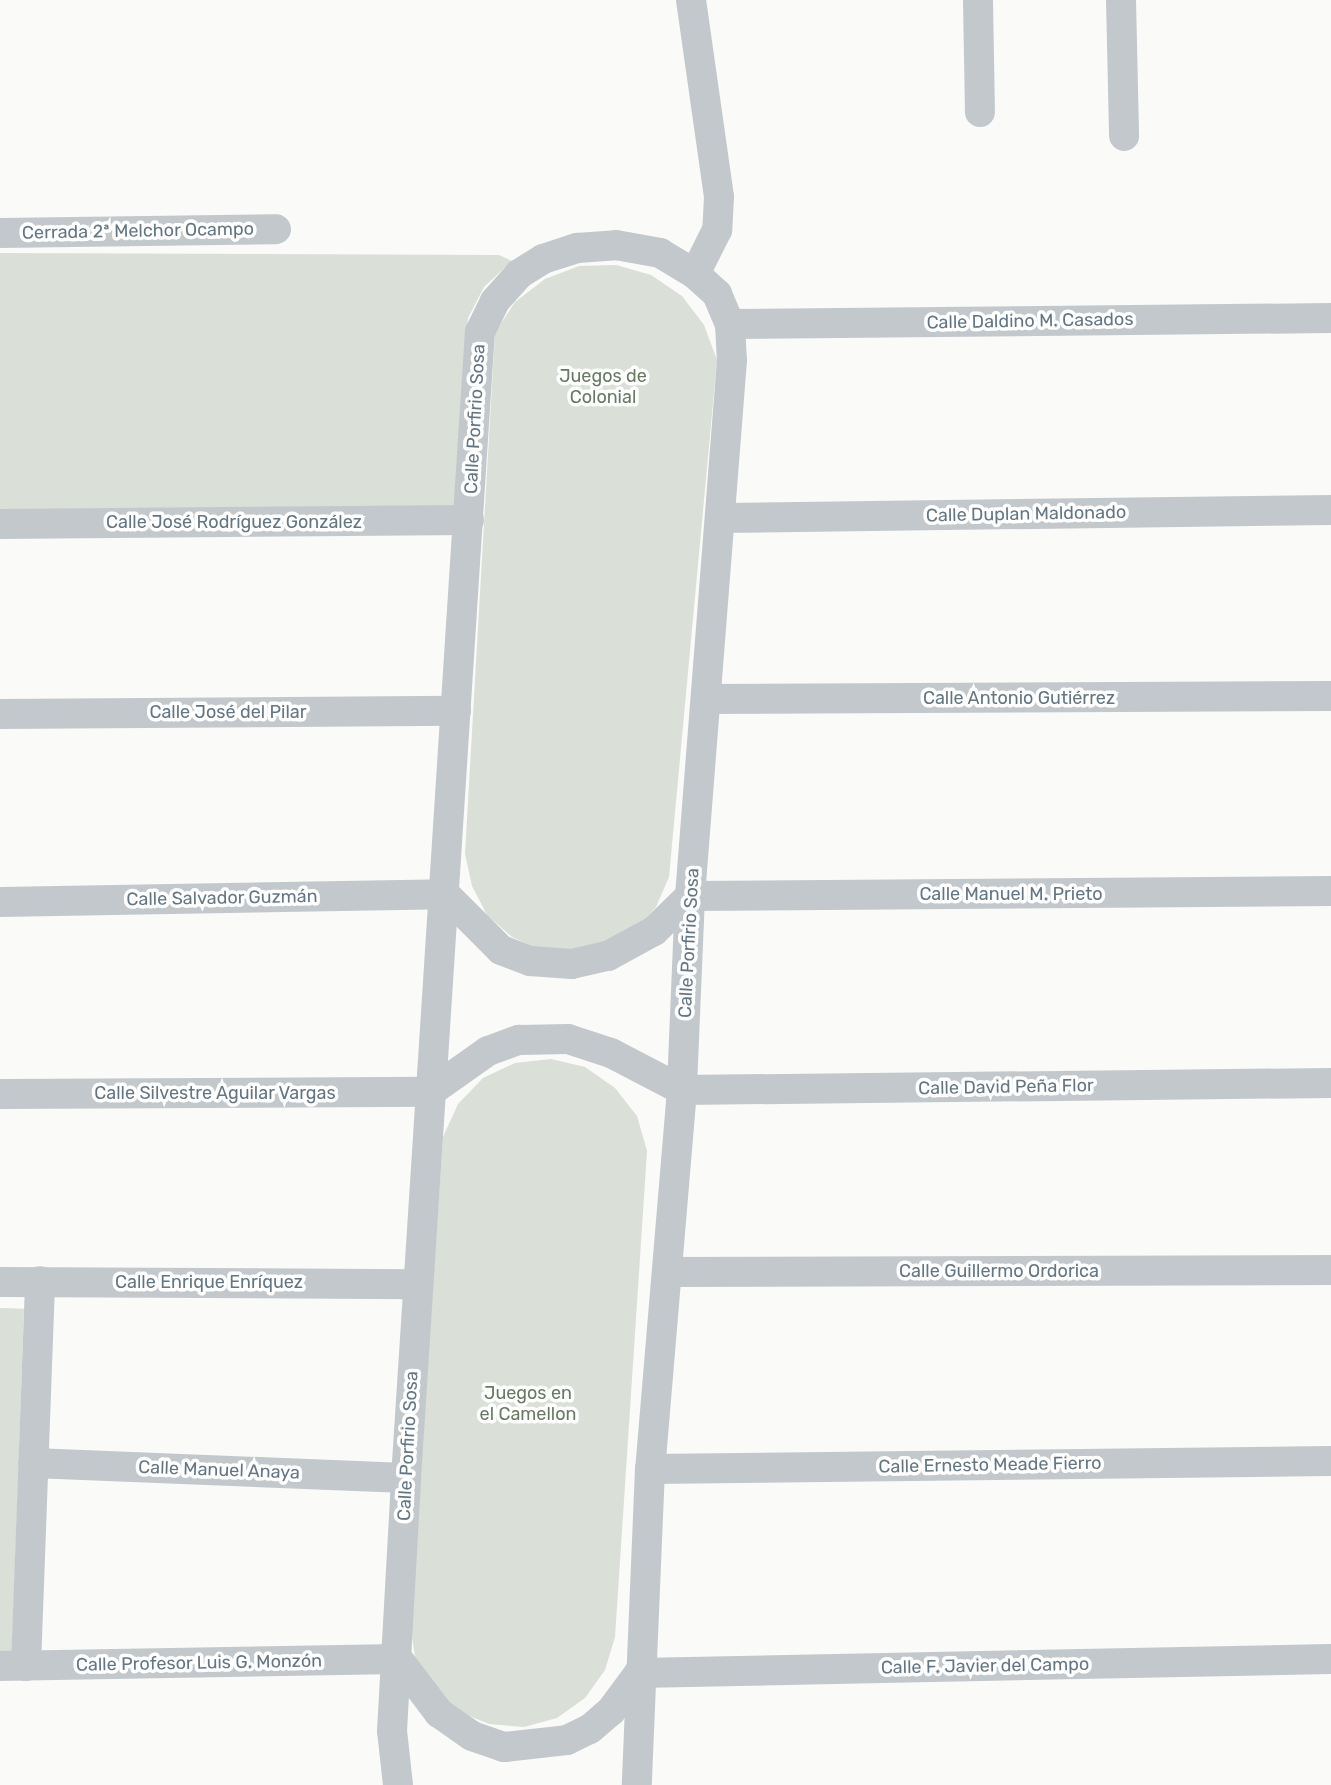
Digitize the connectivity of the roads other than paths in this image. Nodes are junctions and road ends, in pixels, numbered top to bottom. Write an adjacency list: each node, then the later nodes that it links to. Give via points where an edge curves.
1 (691, 0): 8 (street, via 719,197 718,230)
2 (978, 0): 4 (street)
3 (1121, 0): 5 (street)
4 (980, 112)
5 (1124, 136)
6 (276, 229): 7 (street, Cerrada 2ª Melchor Ocampo)
7 (0, 233)
8 (695, 274): 10 (street, Calle Porfirio Sosa, via 717,294); 13 (street, Calle Porfirio Sosa, via 660,253 617,245 577,248 543,259 519,274 495,301 480,332)
9 (1331, 318): 10 (street, Calle Daldino M. Casados)
10 (730, 324): 12 (street, Calle Porfirio Sosa, via 732,360)
11 (1331, 510): 12 (street, Calle Duplan Maldonado)
12 (720, 518): 16 (street, Calle Porfirio Sosa)
13 (469, 520): 14 (street, Calle José Rodríguez González); 17 (street, Calle Porfirio Sosa)
14 (0, 524)
15 (1331, 696): 16 (street, Calle Antonio Gutiérrez)
16 (706, 699): 21 (street, Calle Porfirio Sosa)
17 (456, 711): 18 (street, Calle José del Pilar); 20 (street, Calle Porfirio Sosa)
18 (0, 714)
19 (1331, 891): 21 (street, Calle Manuel M. Prieto)
20 (445, 894): 21 (street, via 501,950 530,961 572,964 608,957 654,931); 22 (street, Calle Salvador Guzmán); 25 (street, Calle Porfirio Sosa)
21 (690, 896): 24 (street, Calle Porfirio Sosa)
22 (0, 902)
23 (1331, 1083): 24 (street, Calle David Peña Flor)
24 (682, 1090): 25 (street, via 611,1053 568,1040 520,1040 488,1051); 28 (street, Calle Porfirio Sosa)
25 (430, 1093): 26 (street, Calle Silvestre Aguilar Vargas); 31 (street, Calle Porfirio Sosa)
26 (0, 1094)
27 (1331, 1270): 28 (street, Calle Guillermo Ordorica)
28 (667, 1272): 34 (street, Calle Porfirio Sosa)
29 (40, 1281): 30 (street, Calle Enrique Enríquez); 31 (street, Calle Enrique Enríquez); 33 (street)
30 (0, 1282)
31 (417, 1284): 35 (street, Calle Porfirio Sosa)
32 (1331, 1461): 34 (street, Calle Ernesto Meade Fierro)
33 (33, 1463): 35 (street, Calle Manuel Anaya); 38 (street)
34 (650, 1469): 39 (street, Calle Porfirio Sosa)
35 (406, 1478): 36 (street, Calle Porfirio Sosa)
36 (398, 1659): 38 (street, Calle Profesor Luis G. Monzón); 39 (street, via 439,1713 472,1736 504,1747 567,1740 590,1729 611,1711); 40 (street, Calle Porfirio Sosa, via 392,1731)
37 (1331, 1659): 39 (street, Calle F. Javier del Campo)
38 (13, 1666)
39 (639, 1673): 41 (street, Calle Porfirio Sosa)
40 (398, 1785)
41 (636, 1785)

